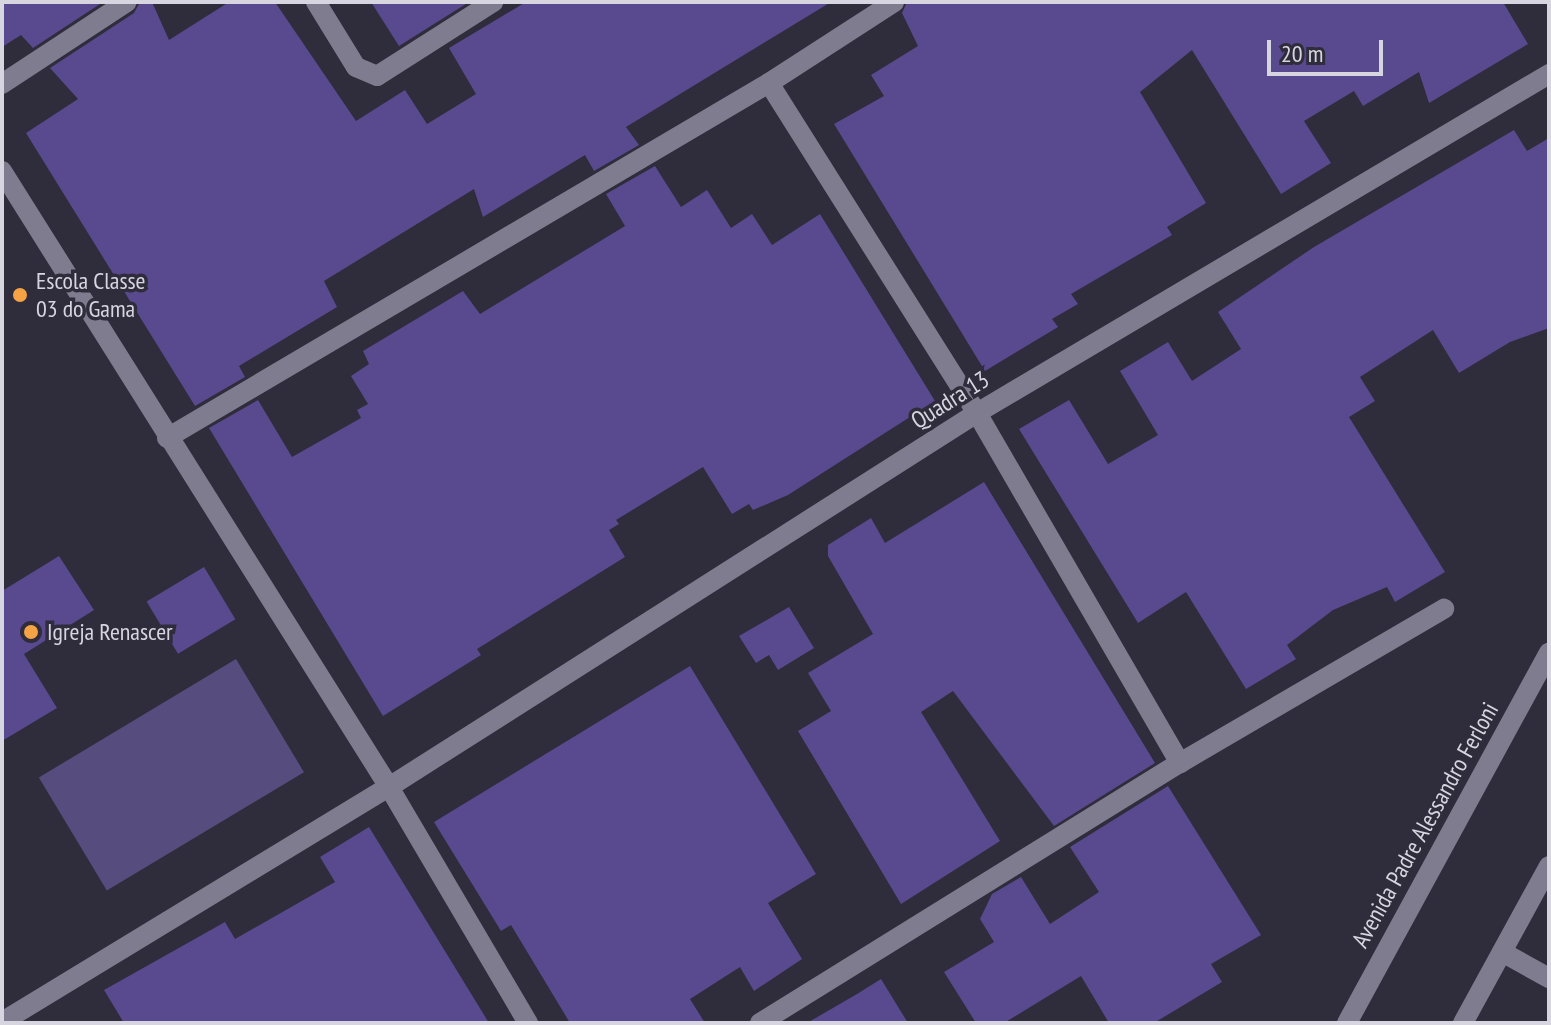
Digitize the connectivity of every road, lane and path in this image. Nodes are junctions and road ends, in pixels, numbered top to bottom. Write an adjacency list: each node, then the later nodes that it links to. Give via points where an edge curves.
1 (127, 2): 7 (street)
2 (316, 2): 3 (street, via 356,67 377,76)
3 (493, 2)
4 (894, 2): 6 (street)
5 (1549, 74): 9 (street, Quadra 13)
6 (769, 83): 9 (street); 10 (street)
7 (2, 84)
8 (2, 171): 10 (street)
9 (977, 413): 13 (street); 14 (street, Quadra 13)
10 (167, 438): 14 (street)
11 (1444, 609): 13 (street)
12 (1549, 652): 21 (street, Avenida Padre Alessandro Ferloni)
13 (1180, 763): 20 (street)
14 (389, 787): 18 (street, Quadra 13); 19 (street)
15 (1549, 866): 16 (street)
16 (1502, 952): 17 (street); 22 (street)
17 (1549, 978)
18 (7, 1017)
19 (528, 1023)
20 (760, 1023)
21 (1347, 1023)
22 (1463, 1023)

